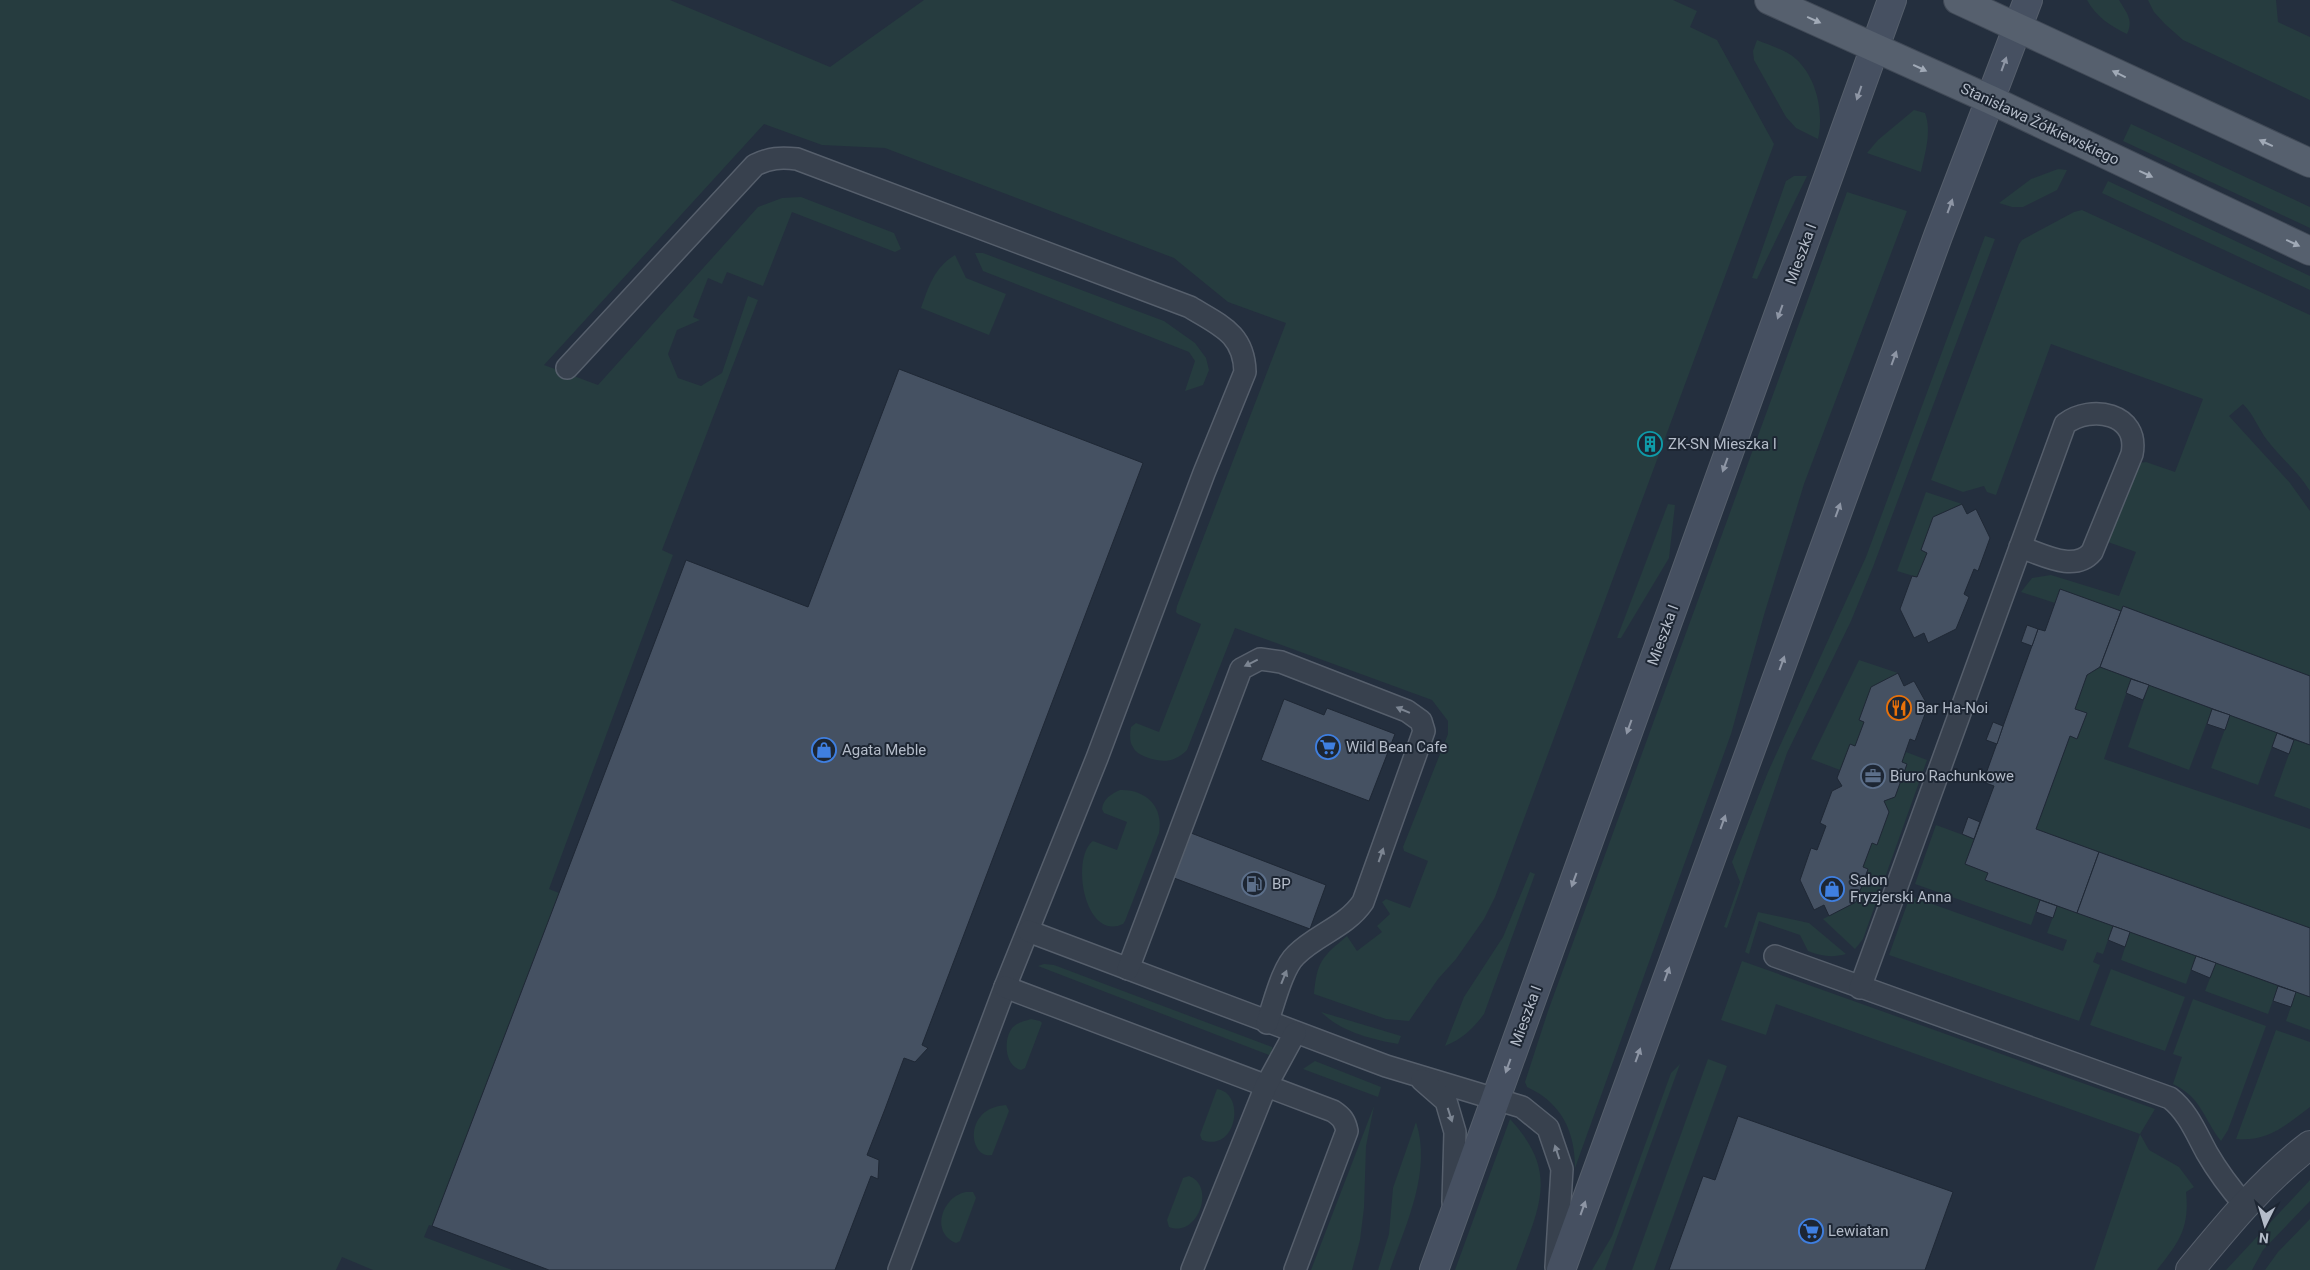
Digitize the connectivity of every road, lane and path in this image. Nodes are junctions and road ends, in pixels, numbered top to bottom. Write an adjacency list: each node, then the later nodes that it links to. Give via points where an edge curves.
1 (1769, 0): 6 (main road, Stanisława Żółkiewskiego, one-way to 6)
2 (1892, 0): 6 (street, Mieszka I)
3 (1958, 0): 5 (main road)
4 (2028, 0): 5 (street)
5 (2018, 28): 7 (street, one-way to 5); 8 (main road, one-way to 5)
6 (1875, 47): 7 (main road, Stanisława Żółkiewskiego, one-way to 7); 21 (street, Mieszka I, one-way to 21)
7 (1991, 100): 9 (main road, Stanisława Żółkiewskiego, one-way to 9); 30 (street, one-way to 7, via 1914,301)
8 (2310, 163)
9 (2310, 251)
10 (567, 368): 12 (lane, via 755,165 780,157 797,159 1190,307 1229,331 1245,357 1245,372)
11 (2020, 547): 11 (lane, via 2064,424 2091,413 2111,417 2126,425 2133,439 2132,454 2092,552 2082,560 2070,562); 16 (lane)
12 (1028, 931): 14 (lane); 15 (lane)
13 (1775, 956): 16 (lane)
14 (1128, 969): 17 (lane); 17 (lane, one-way to 14, via 1294,956 1356,913 1363,902 1424,731 1421,721 1407,711 1281,662 1260,659 1241,669)
15 (1005, 987): 20 (lane); 25 (lane)
16 (1860, 988): 23 (lane, via 2170,1098 2184,1111 2217,1169)
17 (1267, 1022): 18 (lane)
18 (1295, 1033): 19 (lane); 20 (lane)
19 (1420, 1078): 21 (lane); 24 (lane, one-way to 24, via 1446,1101 1455,1132)
20 (1266, 1086): 26 (lane); 27 (lane, via 1333,1111 1346,1122 1347,1131)
21 (1496, 1098): 24 (street, Mieszka I); 29 (lane, one-way to 21, via 1562,1169 1557,1151 1548,1128 1538,1119 1522,1106)
22 (2310, 1145): 23 (street)
23 (2244, 1204): 31 (street)
24 (1452, 1222): 28 (street, Mieszka I)
25 (898, 1270)
26 (1192, 1270)
27 (1295, 1270)
28 (1434, 1270)
29 (1556, 1270)
30 (1561, 1270)
31 (2190, 1270)

